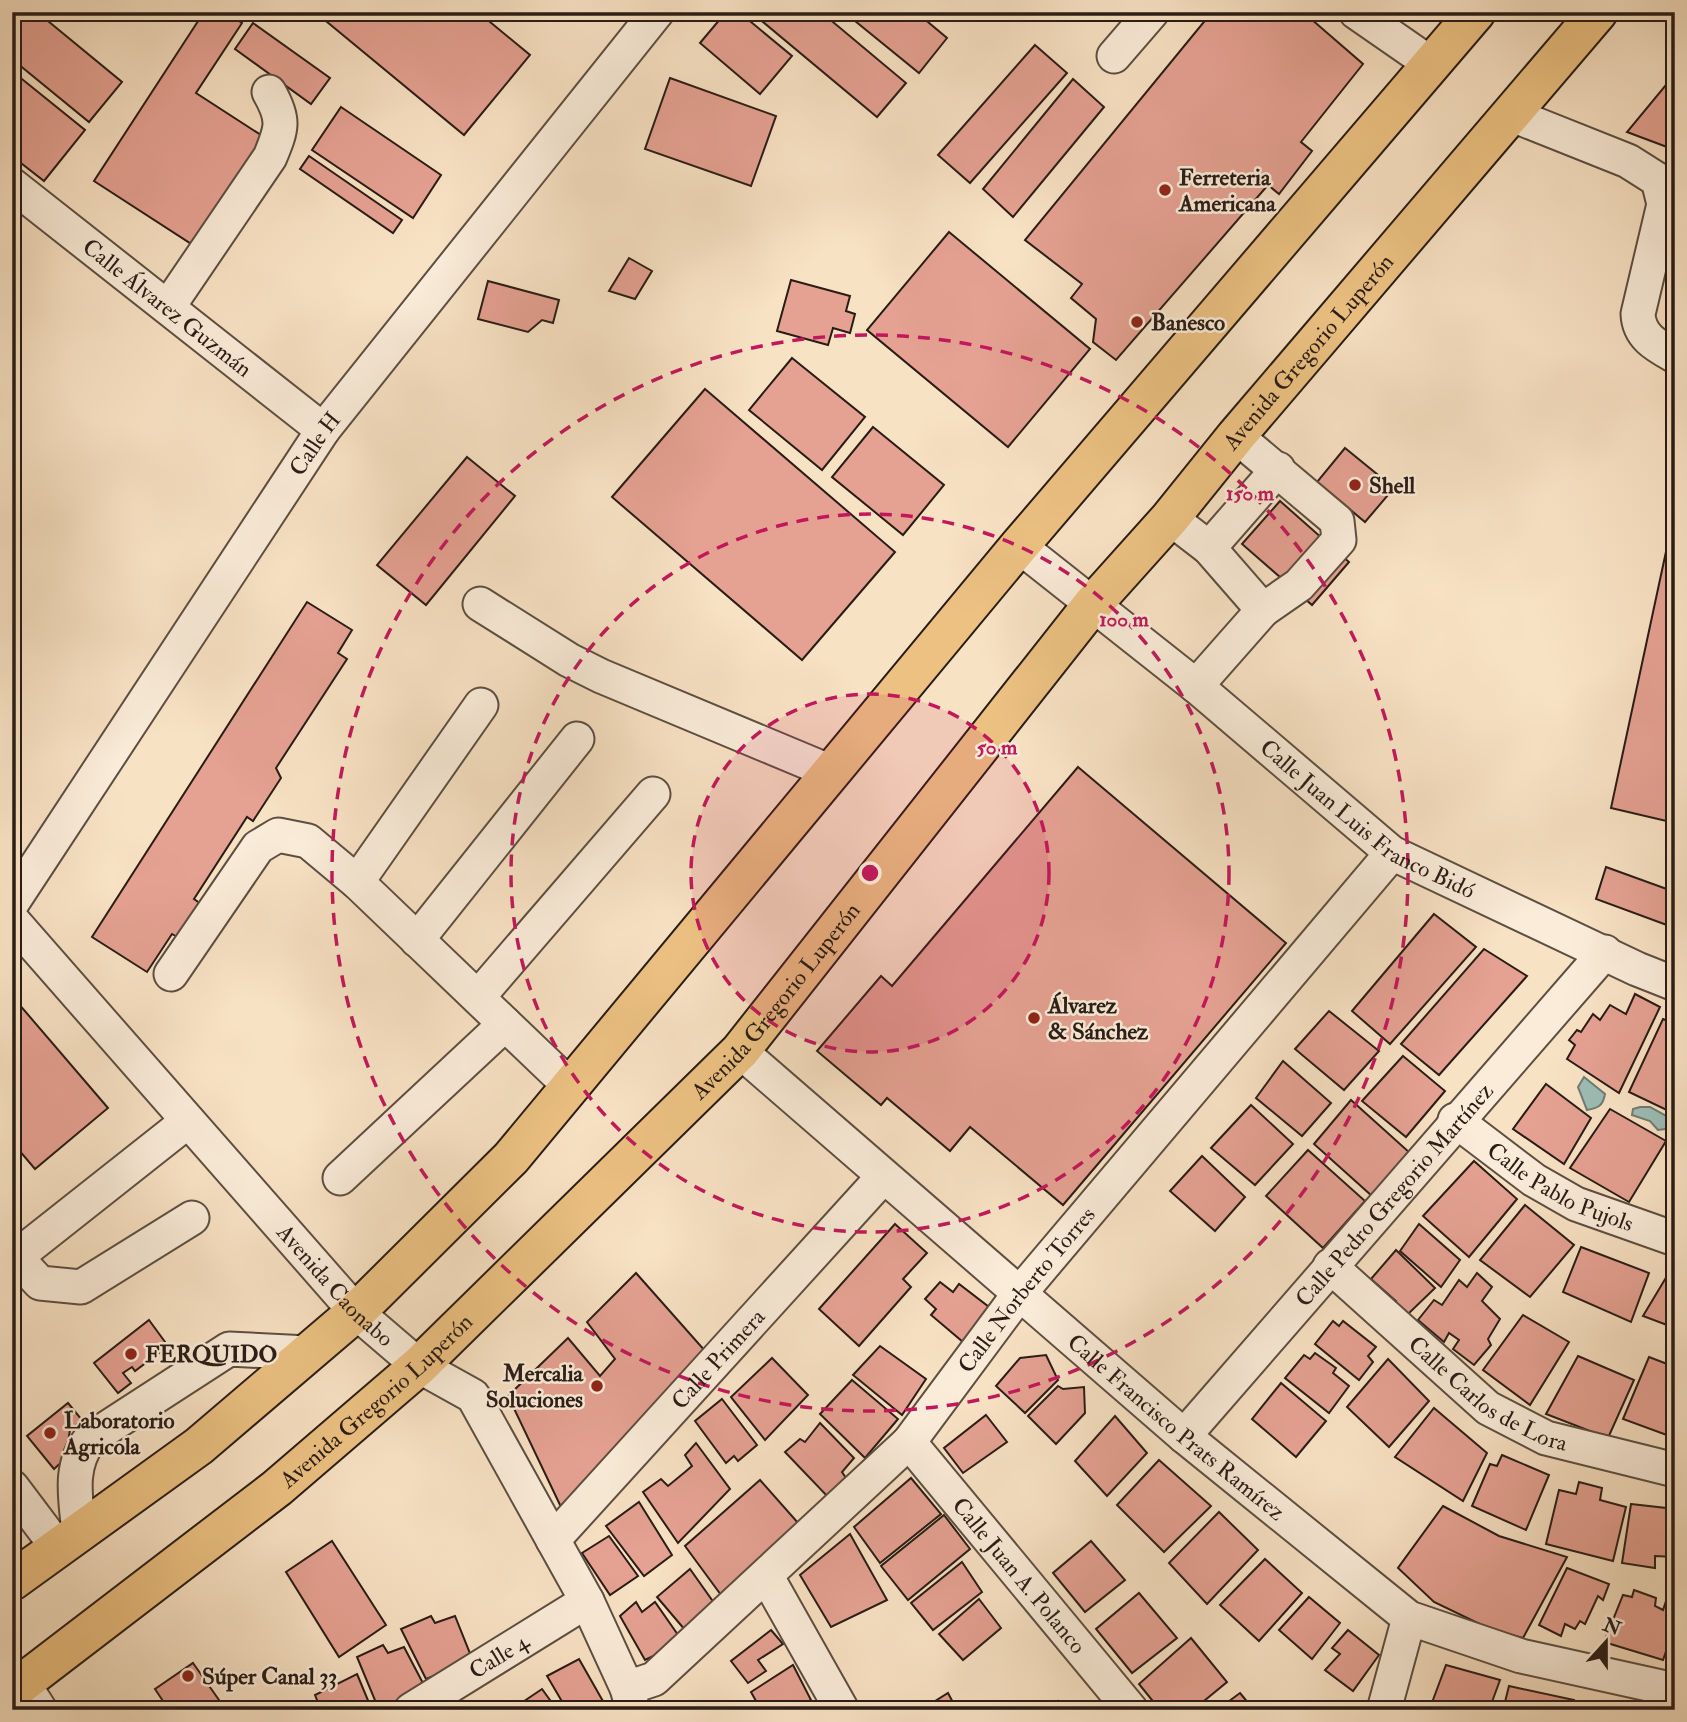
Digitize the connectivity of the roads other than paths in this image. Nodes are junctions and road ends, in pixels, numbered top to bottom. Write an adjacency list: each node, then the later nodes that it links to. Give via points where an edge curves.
1 (657, 12): 13 (street, Calle H)
2 (1152, 12): 6 (street)
3 (1356, 12): 7 (street)
4 (1476, 12): 7 (main road)
5 (1598, 12): 9 (main road, Avenida Gregorio Luperón)
6 (1114, 56)
7 (1431, 64): 17 (main road)
8 (269, 93): 11 (street, via 281,114 280,134 270,157)
9 (1510, 114): 12 (street, via 1628,162 1658,180 1664,204 1639,326 1645,336); 14 (main road, Avenida Gregorio Luperón)
10 (12, 185): 11 (street, Calle Álvarez Guzmán)
11 (168, 307): 13 (street, Calle Álvarez Guzmán)
12 (1675, 356)
13 (323, 430): 29 (street, Calle H)
14 (1236, 436): 15 (street); 16 (main road, Avenida Gregorio Luperón)
15 (1278, 469): 18 (street); 21 (street, via 1337,521 1339,540 1299,584)
16 (1170, 518): 18 (street); 20 (main road, Avenida Gregorio Luperón)
17 (1019, 546): 20 (street, Calle Juan Luis Franco Bidó); 25 (main road)
18 (1209, 548): 21 (street)
19 (480, 604): 25 (street, via 601,676)
20 (1092, 605): 22 (street, Calle Juan Luis Franco Bidó); 37 (main road, Avenida Gregorio Luperón)
21 (1263, 610): 22 (street)
22 (1196, 686): 27 (street, Calle Juan Luis Franco Bidó)
23 (481, 705): 28 (street)
24 (577, 739): 31 (street)
25 (831, 772): 38 (main road)
26 (653, 794): 35 (street)
27 (1392, 853): 32 (street, Calle Juan Luis Franco Bidó); 47 (street, Calle Norberto Torres)
28 (357, 882): 31 (street); 33 (street, via 308,841 278,835 258,847)
29 (12, 903)
30 (12, 920): 40 (street, Avenida Caonabo)
31 (418, 940): 35 (street)
32 (1605, 952): 34 (street, Calle Juan Luis Franco Bidó); 39 (street, Calle Pedro Gregorio Martínez)
33 (171, 974)
34 (1675, 984)
35 (478, 997): 36 (street)
36 (505, 1024): 38 (street); 42 (street)
37 (740, 1051): 41 (street, Calle Francisco Prats Ramírez); 50 (main road, Avenida Gregorio Luperón)
38 (570, 1086): 48 (main road, via 511,1158)
39 (1455, 1120): 44 (street, Calle Pablo Pujols, via 1534,1180 1576,1205); 46 (street, Calle Pedro Gregorio Martínez)
40 (188, 1121): 45 (street); 48 (street, Avenida Caonabo)
41 (883, 1177): 47 (street, Calle Francisco Prats Ramírez); 55 (street, Calle Primera)
42 (340, 1178)
43 (192, 1218): 45 (street, via 81,1287 40,1283)
44 (1675, 1238)
45 (14, 1255)
46 (1330, 1266): 51 (street, Calle Pedro Gregorio Martínez); 53 (street, Calle Carlos de Lora, via 1488,1408 1546,1437)
47 (1019, 1294): 51 (street, Calle Francisco Prats Ramírez); 52 (street, Calle Norberto Torres)
48 (356, 1312): 49 (main road); 50 (street, Avenida Caonabo)
49 (308, 1353): 56 (main road, via 199,1446); 56 (street, via 229,1349 90,1439 74,1471)
50 (419, 1366): 55 (street, Avenida Caonabo, via 473,1396); 62 (main road, Avenida Gregorio Luperón)
51 (1184, 1436): 60 (street, Calle Francisco Prats Ramírez)
52 (909, 1442): 57 (street, Calle Norberto Torres); 66 (street, Calle Juan A. Polanco)
53 (1675, 1470)
54 (12, 1486): 56 (street)
55 (553, 1540): 59 (street, Avenida Caonabo)
56 (69, 1541): 58 (main road)
57 (767, 1577): 63 (street, Calle Norberto Torres); 65 (street)
58 (12, 1581)
59 (587, 1601): 63 (street, Avenida Caonabo); 64 (street, Calle 4)
60 (1409, 1618): 61 (street, Calle Francisco Prats Ramírez, via 1521,1656); 67 (street)
61 (1675, 1690)
62 (25, 1695)
63 (630, 1699)
64 (411, 1710)
65 (842, 1710)
66 (1131, 1710)
67 (1384, 1710)

